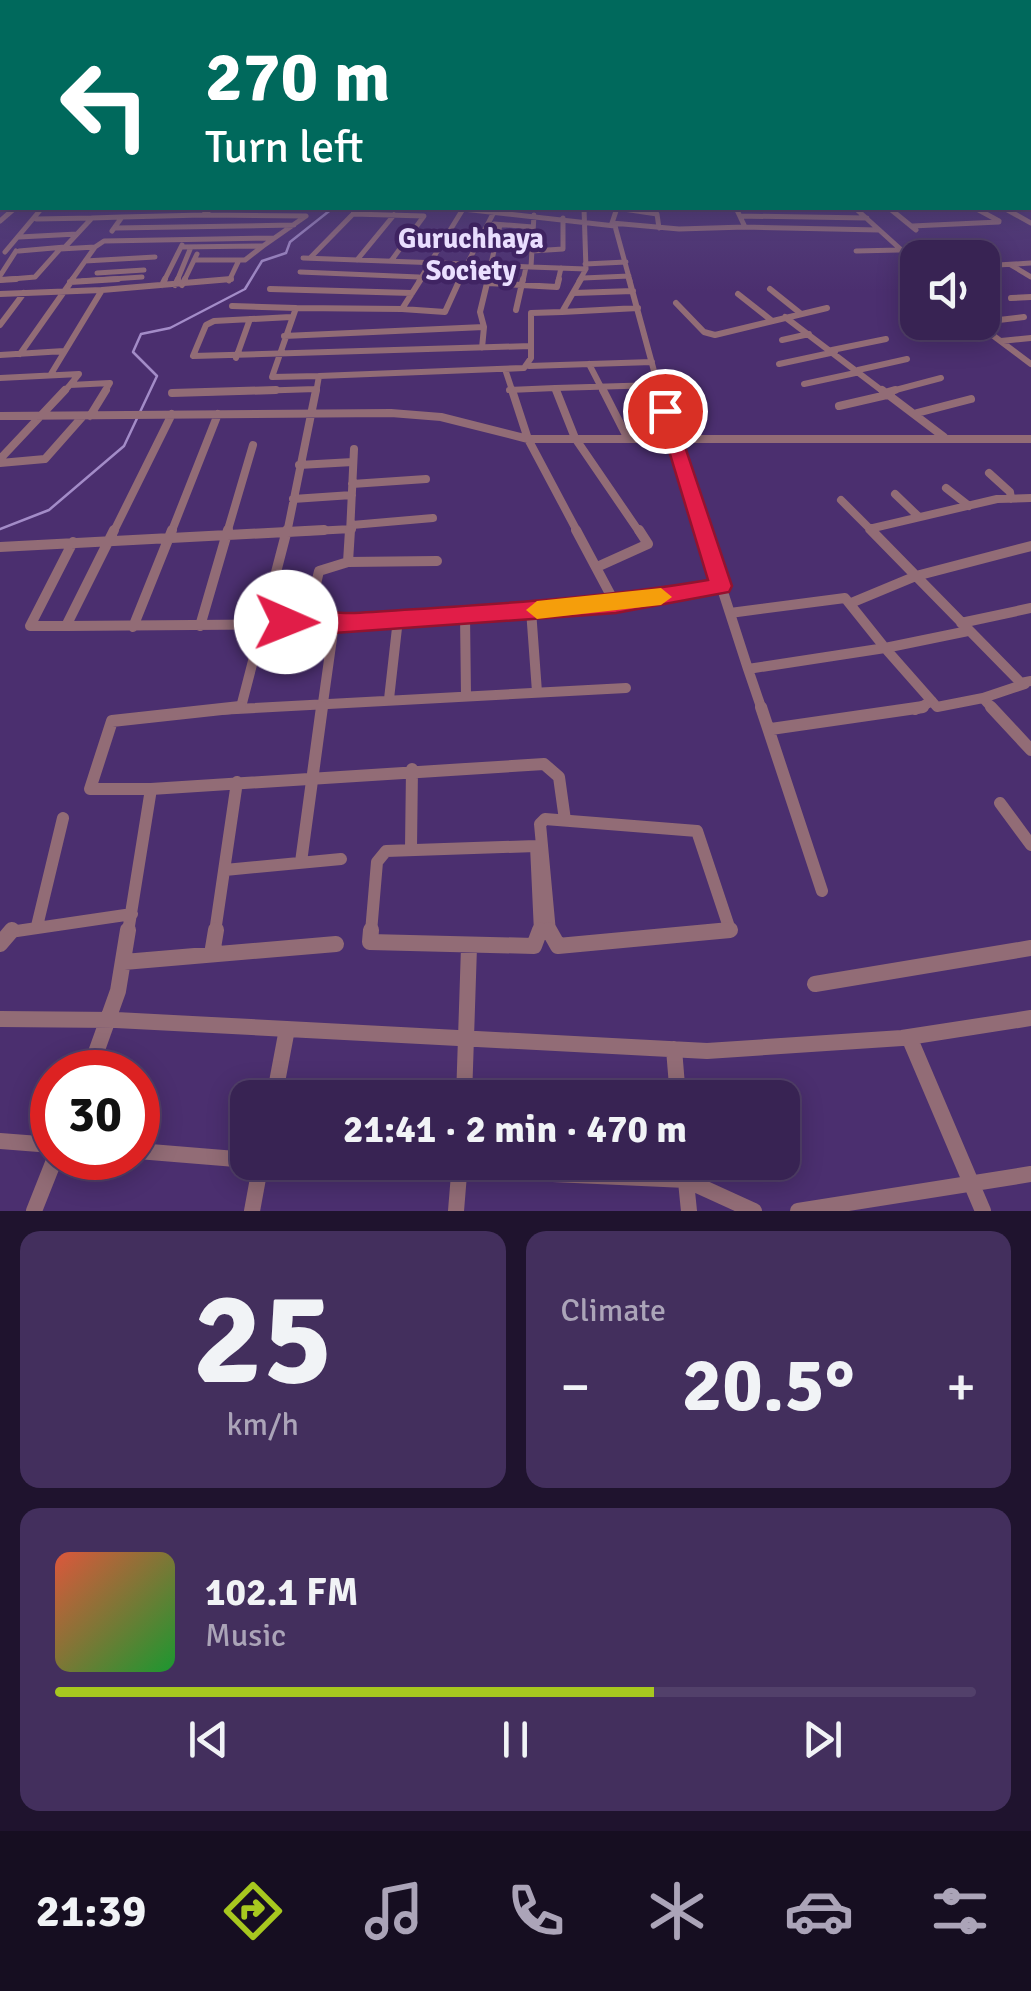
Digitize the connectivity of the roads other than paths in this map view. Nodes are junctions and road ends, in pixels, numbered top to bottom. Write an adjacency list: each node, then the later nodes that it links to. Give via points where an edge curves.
1 (41, 210): 32 (street)
2 (115, 210): 29 (street)
3 (180, 210): 21 (street)
4 (209, 210): 22 (street)
5 (240, 210): 19 (street)
6 (357, 210): 20 (street)
7 (428, 210): 25 (street)
8 (462, 210): 68 (street)
9 (584, 210): 33 (street)
10 (616, 210): 34 (street)
11 (631, 210): 43 (street, via 658,214)
12 (737, 210): 26 (street)
13 (856, 210): 31 (street)
14 (894, 210): 15 (street, via 914,228 1000,222)
15 (979, 210)
16 (1008, 210): 35 (street)
17 (270, 211): 19 (street); 37 (street, via 306,216)
18 (501, 211): 24 (street); 36 (street)
19 (236, 214): 22 (street)
20 (353, 214): 23 (street); 64 (street, via 307,258)
21 (175, 215): 22 (street); 27 (street)
22 (202, 215): 39 (street)
23 (394, 215): 25 (street); 64 (street)
24 (534, 215): 30 (street); 40 (street)
25 (424, 216): 66 (street)
26 (740, 216): 31 (street); 41 (street)
27 (122, 217): 29 (street); 42 (street)
28 (92, 218): 29 (street); 32 (street); 45 (street)
29 (105, 218)
30 (563, 218): 33 (street); 56 (street, via 563,249)
31 (867, 218): 44 (street)
32 (36, 219): 46 (street)
33 (583, 219): 34 (street); 78 (street)
34 (612, 223): 43 (street); 67 (street)
35 (1031, 223)
36 (487, 224): 38 (street); 70 (street)
37 (294, 225): 39 (street); 47 (street)
38 (500, 225): 40 (street); 73 (street)
39 (192, 226): 42 (street); 48 (street)
40 (533, 226): 56 (street)
41 (746, 227): 43 (street); 44 (street)
42 (115, 228): 49 (street)
43 (659, 228)
44 (879, 230): 54 (street)
45 (77, 234): 46 (street); 53 (street)
46 (19, 237): 58 (street)
47 (275, 238): 48 (street); 50 (street)
48 (188, 239): 49 (street); 52 (street)
49 (104, 240): 51 (street)
50 (263, 246): 59 (street); 60 (street)
51 (95, 247): 53 (street); 65 (street)
52 (181, 247): 59 (street); 89 (street)
53 (60, 249): 55 (street); 84 (street, via 35,277)
54 (900, 250): 57 (street)
55 (19, 251): 58 (street); 72 (street)
56 (532, 251): 76 (street)
57 (856, 251)
58 (2, 252)
59 (196, 252): 60 (street); 62 (street); 88 (street); 88 (street)
60 (256, 253): 63 (street)
61 (155, 257): 65 (street)
62 (222, 260): 63 (street); 86 (street)
63 (239, 260): 86 (street, via 229,282)
64 (357, 260): 66 (street)
65 (85, 261): 85 (street)
66 (391, 261): 68 (street)
67 (626, 262): 78 (street); 81 (street)
68 (429, 263): 70 (street); 82 (street)
69 (1031, 263): 71 (street)
70 (467, 264): 73 (street); 108 (street, via 445,312)
71 (1010, 264): 74 (street); 83 (street)
72 (9, 265): 75 (street); 84 (street)
73 (492, 265): 76 (street); 87 (street)
74 (1000, 265)
75 (0, 266)
76 (529, 267): 77 (street); 90 (street)
77 (561, 268): 78 (street); 90 (street, via 556,287)
78 (585, 270): 81 (street); 98 (street)
79 (300, 272): 82 (street)
80 (143, 274): 85 (street)
81 (629, 276): 95 (street)
82 (419, 277): 97 (street)
83 (1031, 277)
84 (0, 278)
85 (73, 278): 93 (street)
86 (212, 283): 88 (street)
87 (488, 283): 90 (street); 119 (street, via 480,312)
88 (178, 285): 89 (street)
89 (162, 286): 94 (street)
90 (523, 286): 109 (street)
91 (270, 289): 97 (street)
92 (770, 289): 111 (street)
93 (64, 290): 94 (street); 96 (street); 130 (street)
94 (102, 290): 128 (street)
95 (633, 290): 98 (street); 106 (street)
96 (24, 293): 99 (street); 118 (street)
97 (412, 293): 108 (street)
98 (574, 293): 110 (street)
99 (0, 294)
100 (738, 294): 116 (street)
101 (1031, 297): 102 (street)
102 (1011, 298)
103 (676, 303): 116 (street, via 708,335)
104 (232, 306): 105 (street)
105 (296, 308): 108 (street); 113 (street)
106 (638, 308): 110 (street); 135 (street)
107 (827, 308): 111 (street)
108 (402, 310)
109 (516, 310)
110 (562, 312): 126 (street, via 531,313)
111 (800, 314): 112 (street)
112 (785, 316): 116 (street); 120 (street)
113 (290, 317): 115 (street); 121 (street)
114 (1024, 317): 117 (street)
115 (250, 319): 133 (street); 133 (street, via 206,326 193,356)
116 (771, 320)
117 (1000, 320)
118 (0, 325)
119 (484, 327): 121 (street); 127 (street)
120 (809, 334): 124 (street); 129 (street)
121 (284, 336): 132 (street)
122 (1031, 338): 125 (street)
123 (886, 339): 129 (street)
124 (782, 340)
125 (1000, 341): 136 (street)
126 (532, 346): 127 (street); 139 (street)
127 (482, 348): 132 (street)
128 (64, 351): 130 (street); 142 (street)
129 (833, 351): 138 (street); 141 (street)
130 (20, 354): 131 (street)
131 (0, 356)
132 (278, 357): 133 (street); 143 (street, via 272,378)
133 (236, 358)
134 (907, 359): 141 (street)
135 (652, 362): 137 (street); 148 (street)
136 (1030, 362)
137 (589, 364): 139 (street); 149 (street)
138 (780, 364)
139 (529, 366): 140 (street)
140 (506, 370): 143 (street); 152 (street)
141 (859, 371): 147 (street); 153 (street)
142 (50, 374): 144 (street); 146 (street, via 79,374)
143 (319, 376): 151 (street)
144 (0, 378)
145 (942, 378): 153 (street)
146 (70, 384): 162 (street); 163 (street, via 110,383)
147 (804, 384)
148 (658, 385): 149 (street); 165 (street)
149 (601, 387): 150 (street); 164 (street)
150 (555, 388): 152 (street); 166 (street)
151 (316, 389): 154 (street); 160 (street)
152 (509, 390): 168 (street)
153 (889, 393): 156 (street); 157 (street)
154 (172, 394)
155 (971, 399): 157 (street)
156 (839, 406)
157 (917, 413): 167 (street)
158 (172, 414): 159 (street); 163 (street); 192 (street)
159 (218, 414): 160 (street); 191 (street)
160 (309, 414): 168 (street, via 441,417); 174 (street)
161 (0, 416): 162 (street)
162 (36, 416): 163 (street); 172 (street)
163 (86, 416): 172 (street, via 45,458)
164 (627, 437): 165 (street); 166 (street)
165 (672, 437): 167 (street); 200 (street)
166 (576, 438): 168 (street); 198 (street, via 648,544)
167 (944, 438): 169 (street)
168 (528, 439): 198 (street)
169 (1031, 439)
170 (254, 445): 190 (street)
171 (354, 449): 173 (street)
172 (0, 461)
173 (353, 462): 174 (street); 178 (street)
174 (300, 465): 181 (street)
175 (989, 473): 182 (street)
176 (426, 479): 178 (street)
177 (946, 488): 184 (street)
178 (352, 490): 181 (street); 187 (street)
179 (896, 494): 185 (street)
180 (1031, 498): 182 (street)
181 (293, 499): 189 (street)
182 (1010, 499): 184 (street)
183 (841, 500): 188 (street)
184 (969, 506): 185 (street)
185 (919, 517): 188 (street)
186 (433, 518): 187 (street)
187 (352, 527): 189 (street); 197 (street)
188 (869, 529): 199 (street)
189 (286, 532): 190 (street); 208 (street)
190 (228, 534): 191 (street); 212 (street)
191 (168, 537): 192 (street); 213 (street)
192 (110, 540): 193 (street); 211 (street)
193 (73, 542): 195 (street); 211 (street, via 30,626)
194 (1031, 546): 199 (street)
195 (0, 547)
196 (437, 561): 197 (street)
197 (348, 562): 209 (street, via 319,571)
198 (597, 567): 202 (street)
199 (916, 576): 201 (street); 214 (street)
200 (721, 586): 202 (street); 205 (street)
201 (851, 603): 205 (street, via 846,598); 215 (street)
202 (616, 605): 204 (street)
203 (1031, 608): 214 (street)
204 (531, 610): 206 (street); 219 (street)
205 (730, 614): 216 (street)
206 (465, 615): 207 (street); 220 (street)
207 (398, 619): 210 (street); 222 (street)
208 (264, 622): 209 (street); 212 (street); 225 (street)
209 (307, 623): 210 (street)
210 (334, 624): 223 (street)
211 (66, 626): 213 (street)
212 (200, 626): 213 (street)
213 (133, 627)
214 (965, 627): 215 (street); 217 (street)
215 (885, 648): 216 (street); 224 (street)
216 (748, 669): 226 (street)
217 (1028, 683): 221 (street)
218 (626, 688): 219 (street)
219 (537, 692): 220 (street)
220 (466, 695): 222 (street)
221 (984, 698): 224 (street, via 938,707); 227 (street)
222 (389, 699): 223 (street)
223 (323, 702): 225 (street); 229 (street)
224 (932, 702): 226 (street)
225 (241, 707): 231 (street, via 112,721 90,789)
226 (771, 728): 240 (street)
227 (1031, 750)
228 (412, 768): 229 (street); 234 (street, via 544,764 559,777); 236 (street)
229 (314, 776): 230 (street); 238 (street)
230 (237, 782): 231 (street); 239 (street)
231 (151, 790): 241 (street)
232 (1000, 803): 235 (street)
233 (63, 818): 242 (street)
234 (565, 820): 234 (street, via 540,824 549,931 558,946 730,930 697,831)
235 (1031, 846)
236 (411, 847): 245 (street, via 386,851 377,862 370,942); 245 (street, via 540,850 538,943)
237 (341, 859): 238 (street)
238 (301, 862): 239 (street)
239 (224, 870): 247 (street)
240 (822, 891)
241 (132, 914): 242 (street); 248 (street)
242 (37, 926): 243 (street, via 12,929)
243 (1, 940)
244 (336, 944): 247 (street)
245 (469, 947): 255 (street)
246 (1031, 948): 249 (street)
247 (212, 954): 248 (street)
248 (124, 962): 252 (street)
249 (816, 984)
250 (1031, 1018): 254 (street)
251 (0, 1019): 252 (street)
252 (110, 1020): 253 (street); 256 (street)
253 (288, 1030): 255 (street); 258 (street)
254 (909, 1037): 257 (street); 271 (street)
255 (468, 1040): 257 (street); 259 (street)
256 (98, 1050)
257 (674, 1050): 260 (street)
258 (278, 1080)
259 (465, 1080)
260 (676, 1080)
261 (0, 1141): 262 (street)
262 (30, 1143)
263 (160, 1154): 264 (street)
264 (230, 1159)
265 (1031, 1174): 271 (street)
266 (46, 1180): 272 (street)
267 (258, 1180): 273 (street)
268 (459, 1180): 274 (street)
269 (686, 1180): 275 (street)
270 (701, 1180): 276 (street)
271 (971, 1182): 277 (street); 278 (street)
272 (34, 1211)
273 (252, 1211)
274 (456, 1211)
275 (689, 1211)
276 (754, 1211)
277 (798, 1211)
278 (983, 1211)

